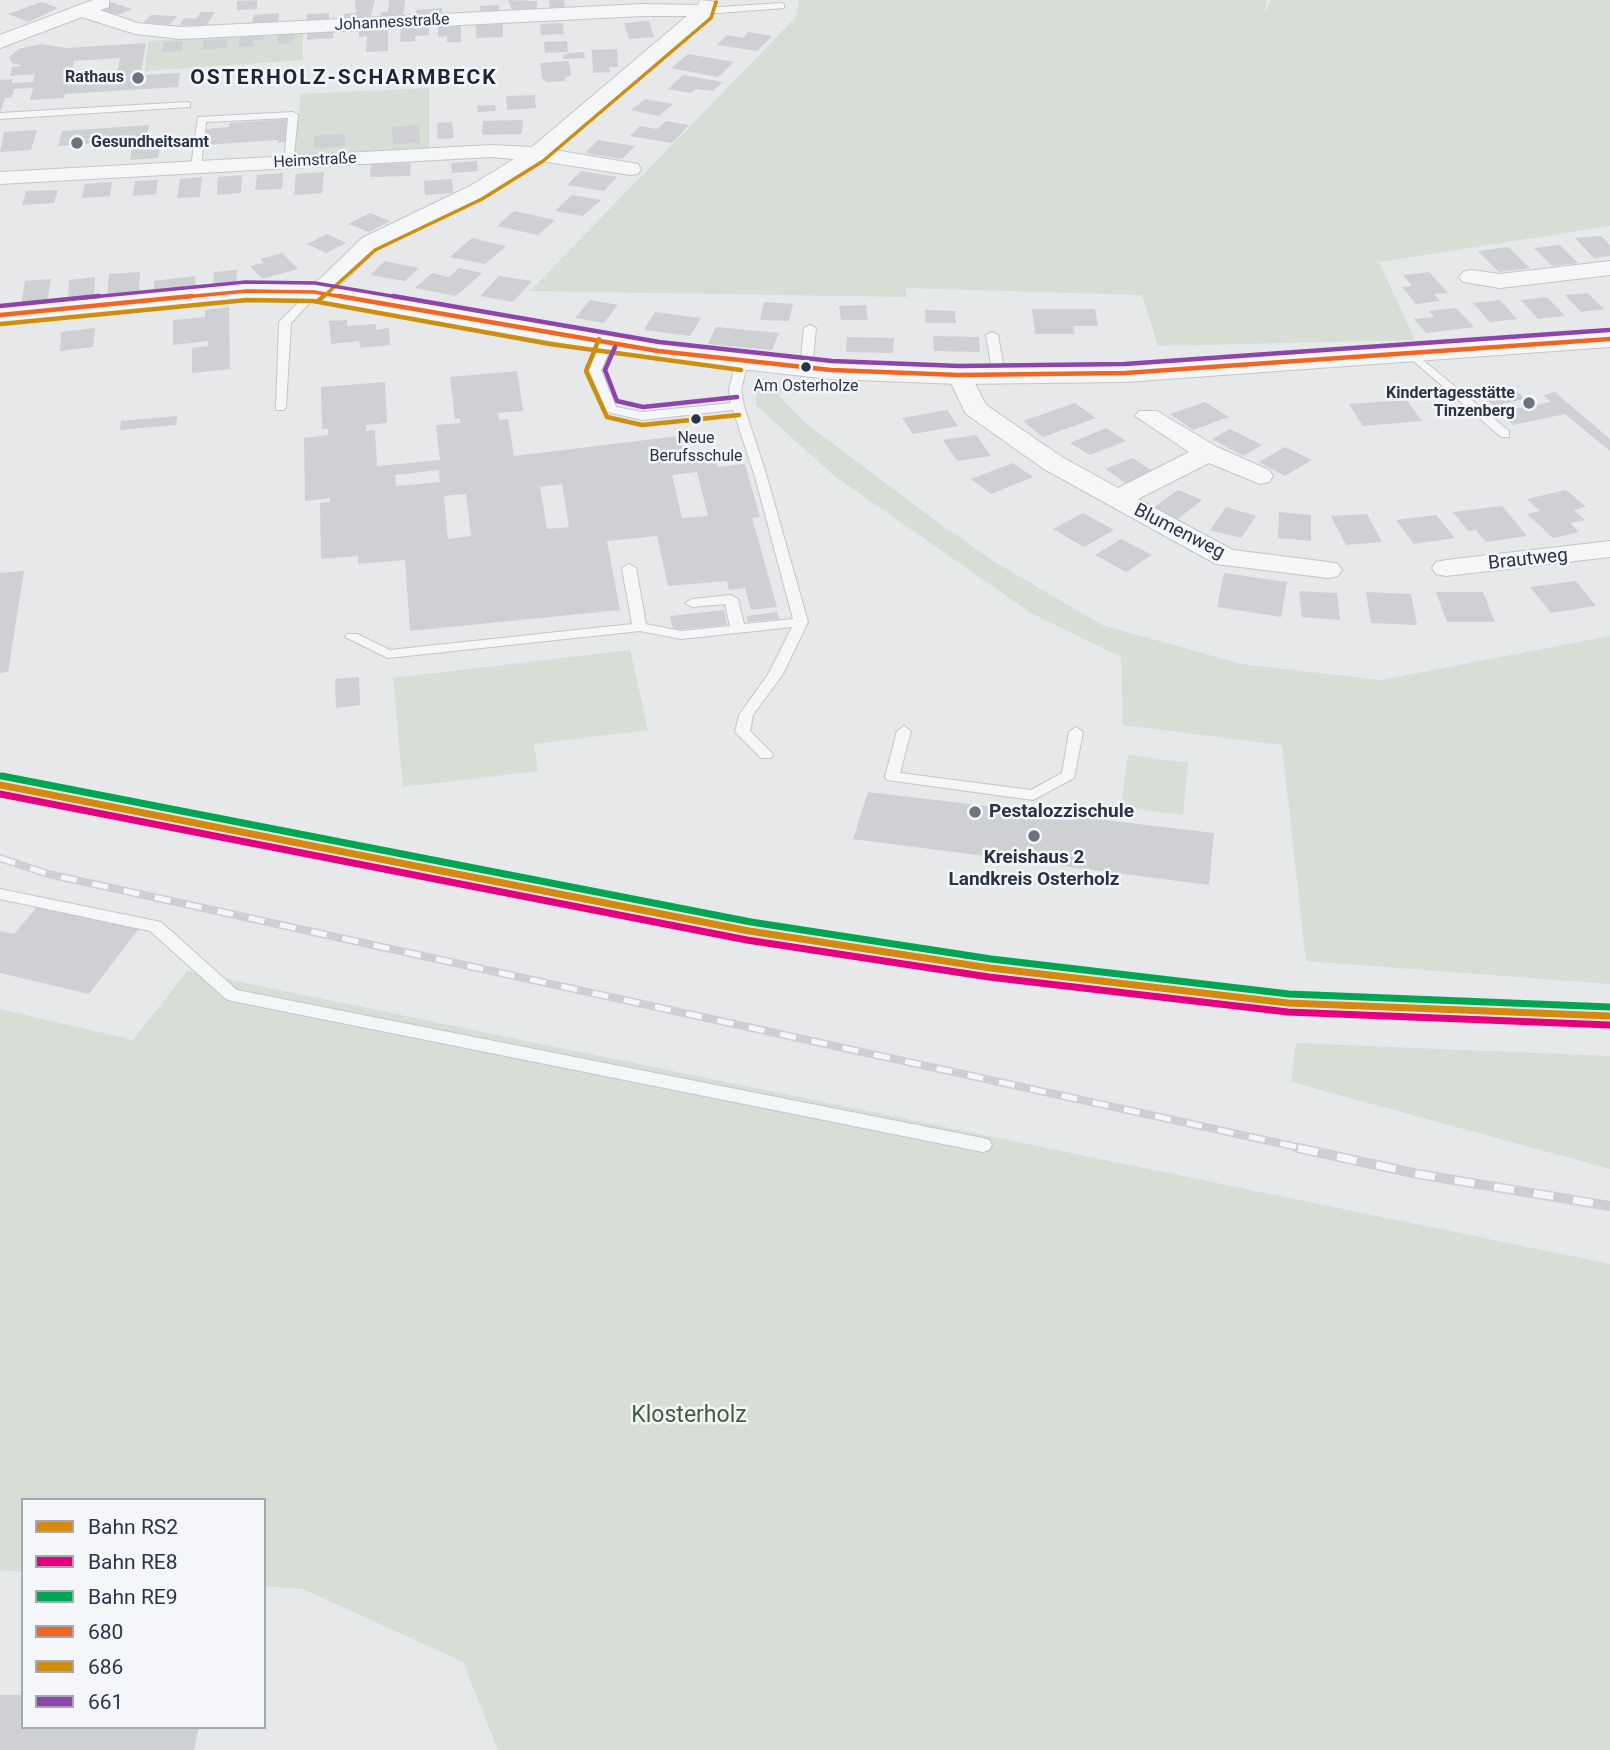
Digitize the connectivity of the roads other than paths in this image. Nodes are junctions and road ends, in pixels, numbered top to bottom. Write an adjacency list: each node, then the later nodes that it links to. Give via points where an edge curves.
1 (110, 0): 4 (street)
2 (707, 6): 3 (lane); 4 (street, Johannesstraße, via 180,33 135,28); 8 (street)
3 (781, 6)
4 (82, 11): 5 (street)
5 (0, 43)
6 (187, 105): 7 (lane)
7 (0, 116)
8 (537, 154): 9 (street, Heimstraße, via 491,151); 11 (street, Heimstraße); 15 (street, via 478,191 370,243)
9 (289, 162): 10 (street, Heimstraße); 10 (lane, via 293,116 201,119)
10 (196, 167): 12 (street, Heimstraße)
11 (630, 169)
12 (0, 178)
13 (1610, 268): 14 (street, via 1500,281)
14 (1471, 277)
15 (314, 292): 16 (street, via 247,291); 20 (street); 27 (lane, via 285,322)
16 (0, 315)
17 (810, 328): 23 (lane)
18 (992, 335): 24 (lane)
19 (1610, 339): 21 (street)
20 (607, 343): 22 (street); 26 (lane, via 594,370 611,409 642,416)
21 (1413, 355): 24 (street, via 1125,373); 29 (lane)
22 (742, 361): 23 (street); 26 (lane, via 735,390)
23 (806, 368): 25 (street)
24 (999, 375): 25 (street)
25 (960, 376): 32 (street, Blumenweg, via 975,409 1053,464)
26 (737, 406): 38 (lane)
27 (280, 407)
28 (1148, 416): 30 (street)
29 (1506, 434)
30 (1208, 453): 31 (street); 32 (street, Blumenweg)
31 (1260, 476)
32 (1116, 499): 36 (street, Blumenweg, via 1226,558)
33 (1610, 549): 35 (street, Brautweg)
34 (629, 568): 39 (lane)
35 (1447, 568)
36 (1328, 570)
37 (692, 603): 40 (lane, via 731,599)
38 (801, 622): 40 (lane); 44 (lane, via 776,674 746,715 743,732)
39 (640, 627): 40 (lane, via 681,635); 41 (lane, via 388,654)
40 (738, 629)
41 (352, 637)
42 (904, 731): 43 (lane, via 892,777 1033,795 1069,775)
43 (1076, 732)
44 (766, 755)
45 (0, 894): 46 (lane, via 155,926 232,995)
46 (983, 1145)

